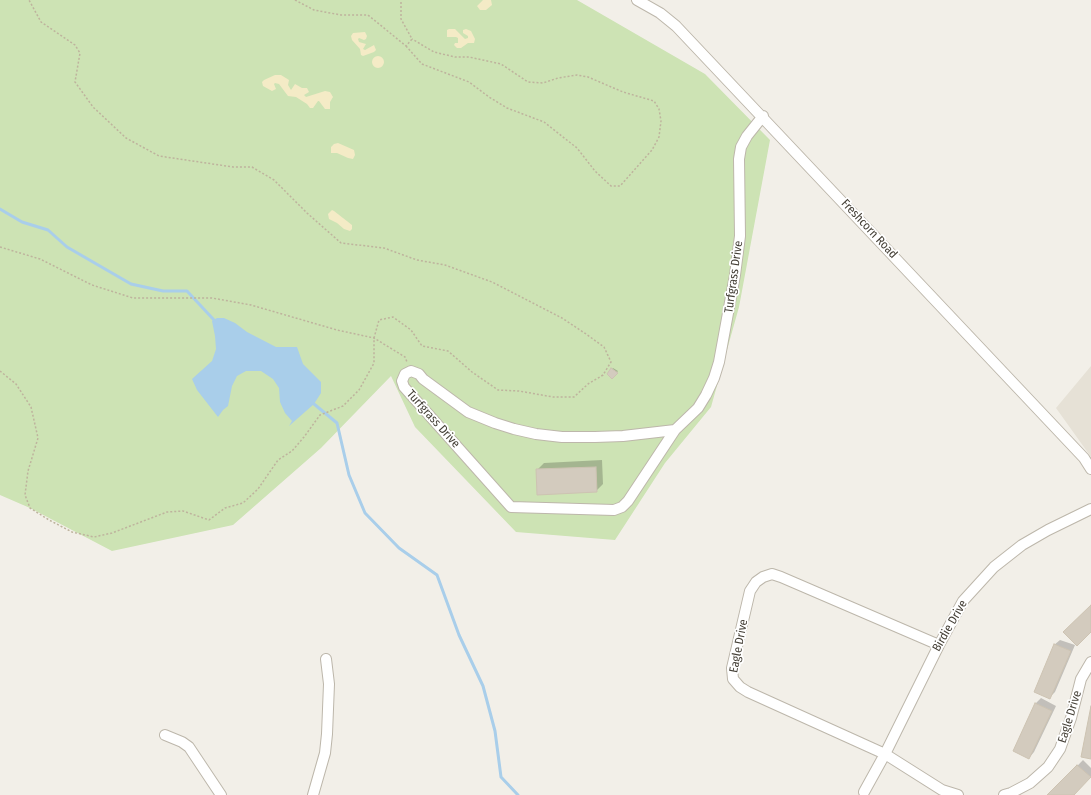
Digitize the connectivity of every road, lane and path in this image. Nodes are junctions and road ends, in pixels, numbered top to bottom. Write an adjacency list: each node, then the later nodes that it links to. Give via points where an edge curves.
1 (28, 0): 9 (path, via 41,22 75,45 80,53 75,82 93,107 126,138 159,156 252,168 274,180 307,214 341,243 384,248 418,260 445,265 492,282 562,318 586,334 604,347 611,362 602,375 574,397 553,397 498,390 448,351 422,346 411,330 393,317 379,320)
2 (295, 0): 6 (path, via 314,10 342,15 368,15)
3 (401, 0): 5 (path, via 401,19)
4 (637, 0): 7 (street, Freshcorn Road, via 676,26)
5 (412, 39): 6 (path); 6 (path, via 434,52 501,64 528,82 543,83 577,75 588,76 623,92 654,101 659,109 661,121 659,137 652,150 620,186 611,186 577,148 544,122 507,108 469,82 422,64)
6 (406, 46)
7 (763, 116): 12 (street, Turfgrass Drive, via 741,147 740,236 719,362 714,378 698,408); 13 (street, Freshcorn Road, via 1084,458)
8 (0, 247): 9 (path, via 40,259 92,285 133,298 212,298 251,305)
9 (374, 338): 10 (path, via 404,357); 11 (path, via 374,363 359,390 343,406 320,415 292,451 278,460 258,489 243,502 225,508 209,520 183,511 167,512 112,533 94,537 72,532 30,508 25,495 28,472 38,438 33,415 31,407 16,384)
10 (412, 370): 12 (street, Turfgrass Drive, via 468,412 514,429 536,434 595,437); 12 (street, Turfgrass Drive, via 405,374 402,380 404,387 511,507 614,510 622,507)
11 (0, 371)
12 (675, 430)
13 (1091, 469)
14 (1091, 510): 15 (street, Birdie Drive, via 1022,545 994,568 963,601)
15 (939, 645): 19 (street, Birdie Drive); 19 (street, Eagle Drive, via 772,574 756,582 750,591 732,668 733,679 748,692)
16 (326, 659): 22 (street, via 329,684 327,734 325,753)
17 (1091, 662): 24 (street, Eagle Drive, via 1081,678 1060,749 1048,767 1030,783)
18 (165, 735): 21 (street, via 189,747)
19 (886, 754): 20 (street, Birdie Drive); 23 (street, Eagle Drive, via 942,790)
20 (864, 792)
21 (221, 795)
22 (313, 795)
23 (958, 795)
24 (1004, 795)

